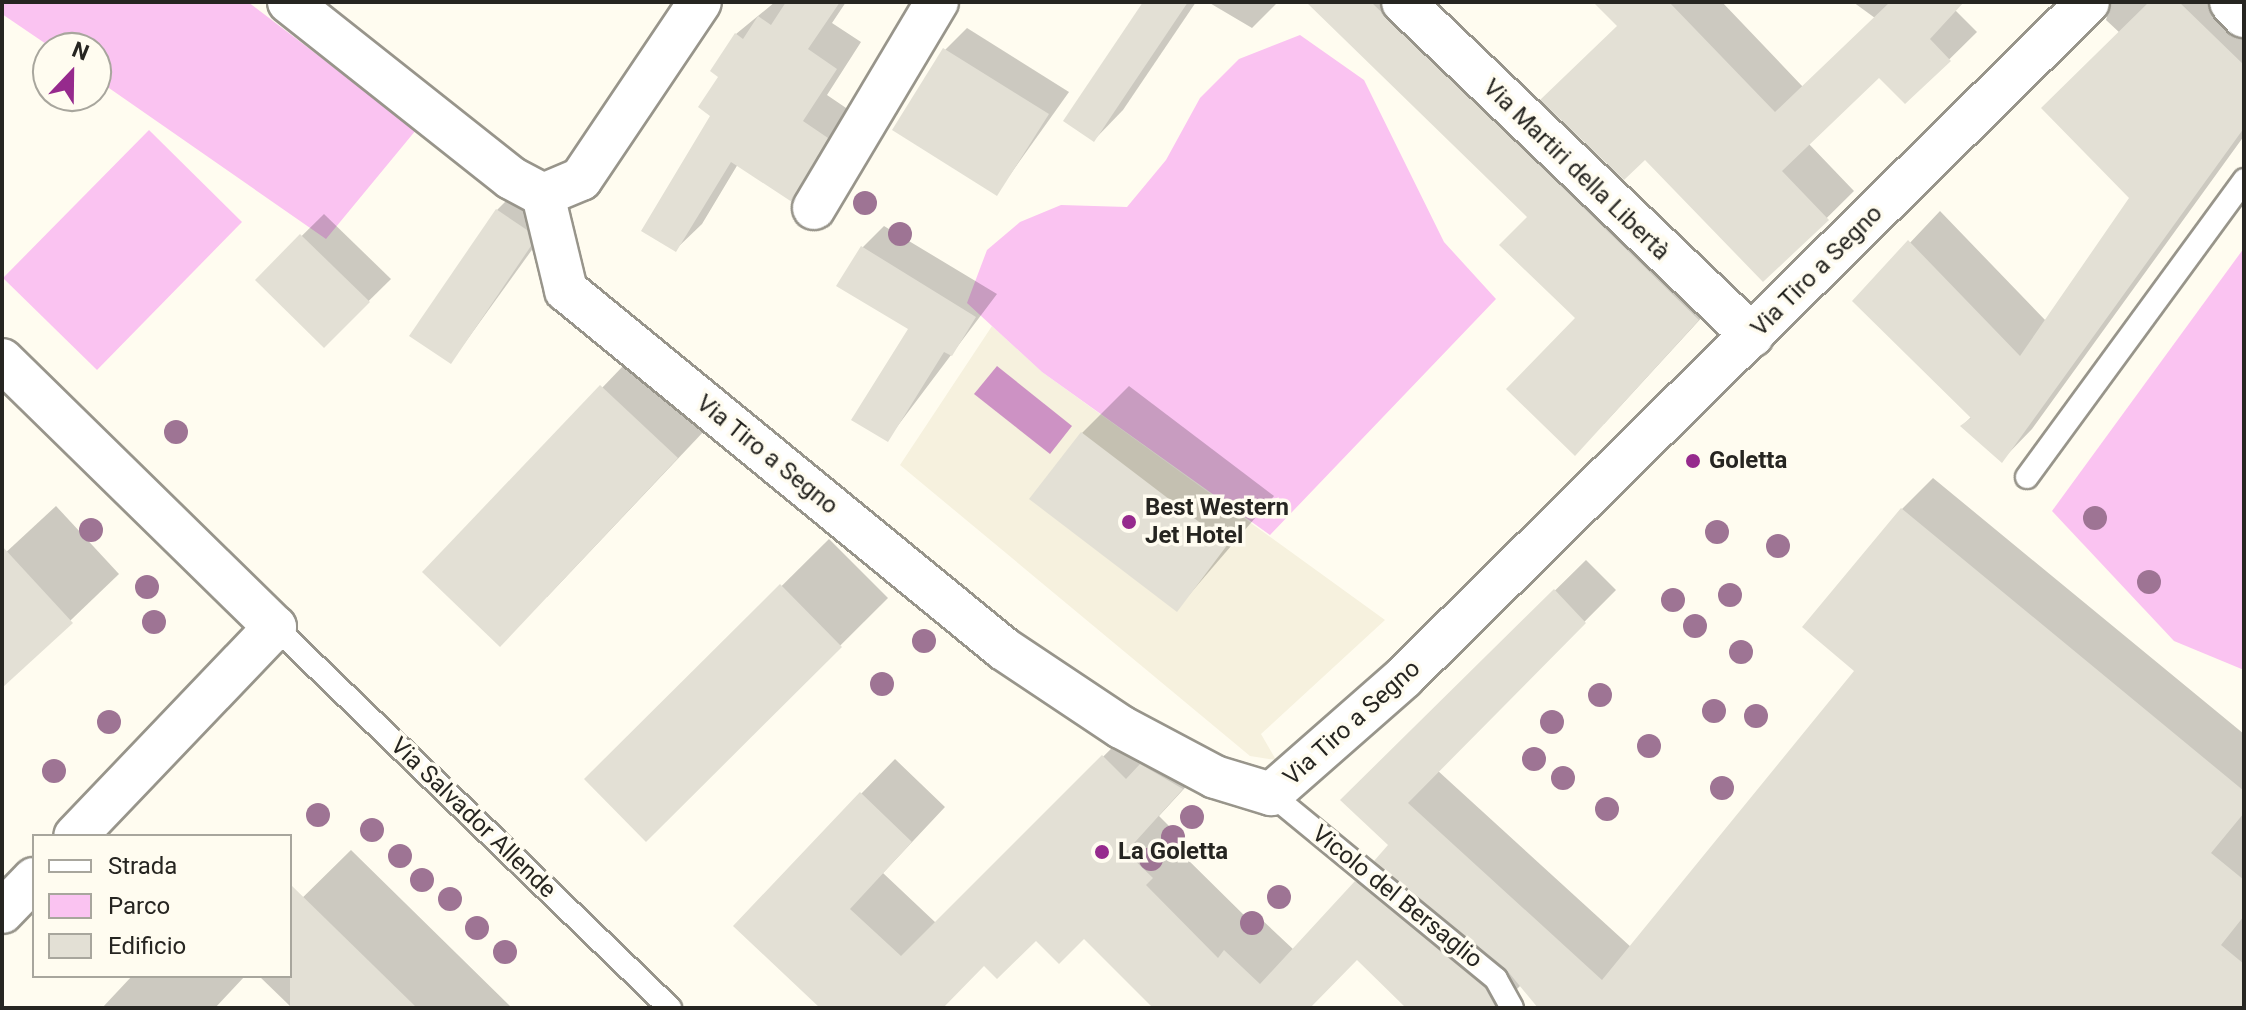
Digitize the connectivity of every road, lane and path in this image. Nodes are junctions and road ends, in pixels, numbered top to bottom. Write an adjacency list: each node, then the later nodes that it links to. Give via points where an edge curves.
1 (289, 2): 9 (street, via 511,178)
2 (700, 2): 9 (street, via 581,179)
3 (937, 2): 10 (street)
4 (1403, 2): 11 (street, Via Martiri della Libertà)
5 (2088, 2): 11 (street, Via Tiro a Segno)
6 (2232, 2): 7 (main road)
7 (2244, 15)
8 (2244, 180): 13 (lane)
9 (543, 195): 15 (street, Via Tiro a Segno, via 566,290 590,310 1004,649 1121,727 1215,777)
10 (814, 208)
11 (1752, 336): 15 (street, Via Tiro a Segno, via 1404,677)
12 (2, 360): 14 (street, Via Salvador Allende)
13 (2027, 477)
14 (275, 627): 16 (street); 19 (lane, Via Salvador Allende)
15 (1271, 794): 20 (lane, Vicolo del Bersaglio, via 1496,979)
16 (77, 834)
17 (32, 881): 18 (street)
18 (2, 912)
19 (670, 1008)
20 (1512, 1008)

